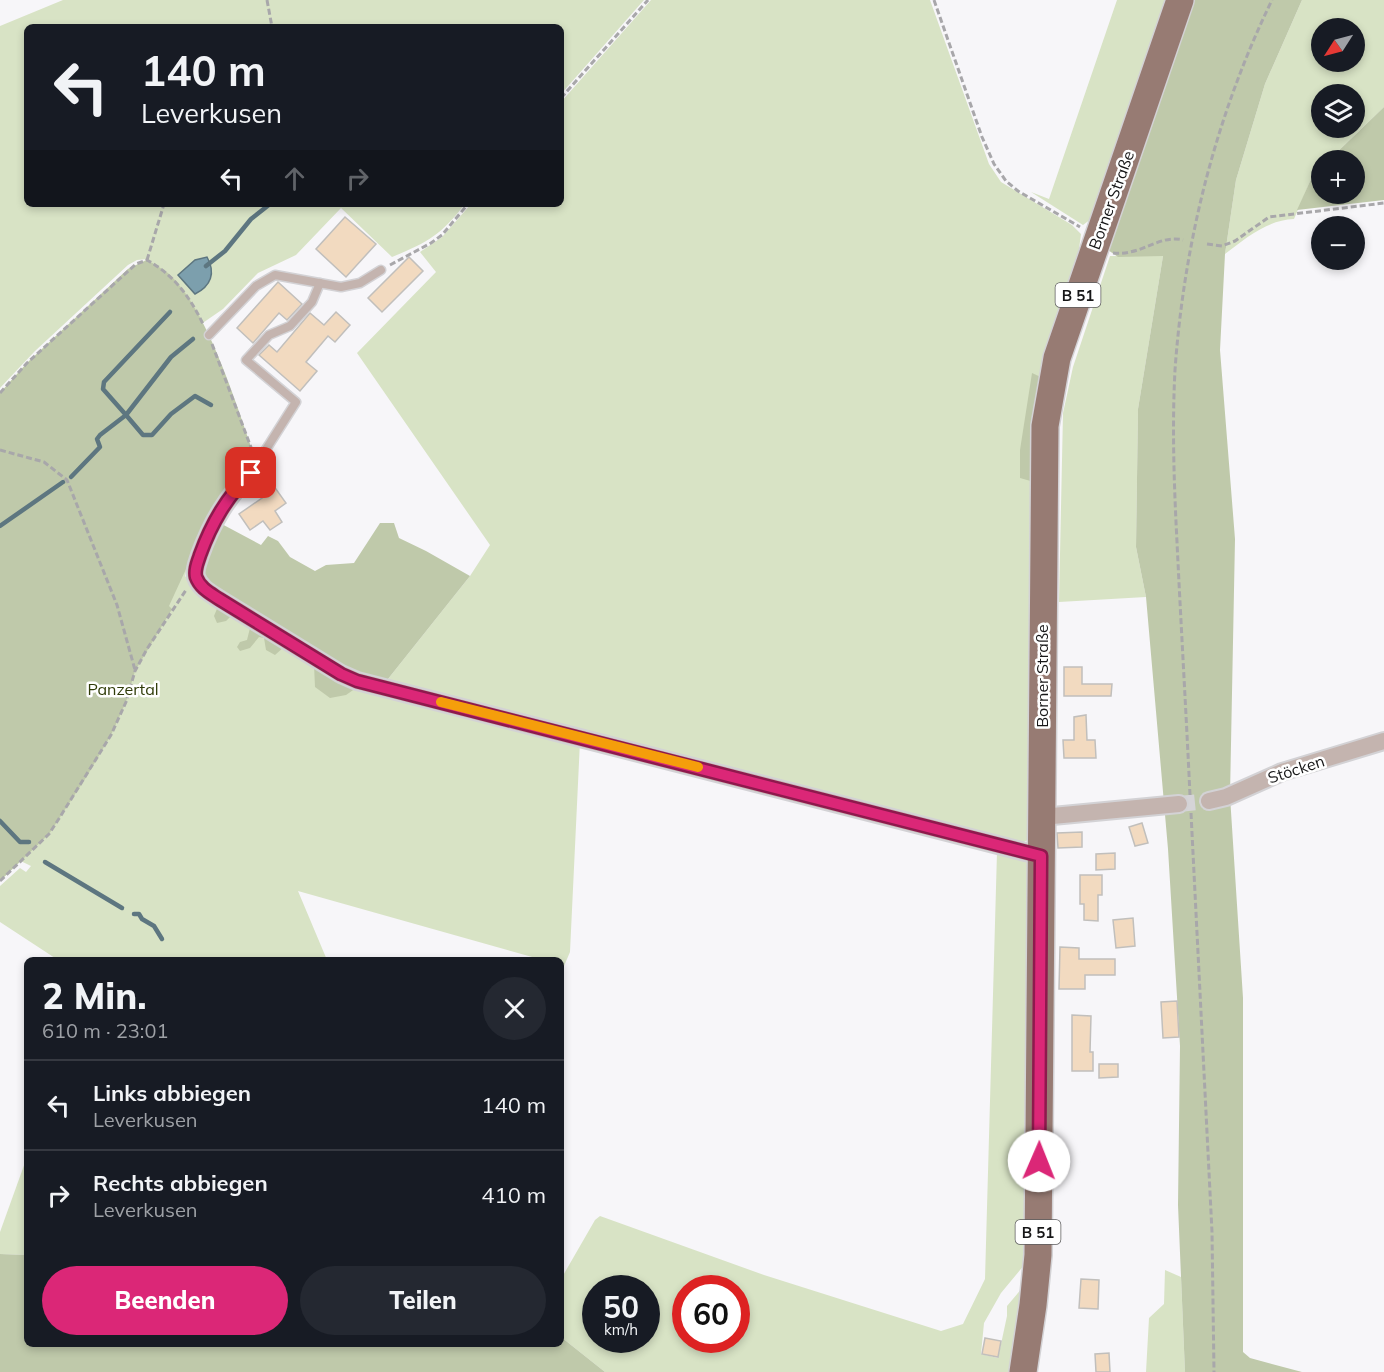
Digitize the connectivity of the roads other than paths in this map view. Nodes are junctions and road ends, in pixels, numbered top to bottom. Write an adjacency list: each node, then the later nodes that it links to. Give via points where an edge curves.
1 (1180, 0): 9 (main road, Borner Straße / B 51, via 1057,358 1045,426)
2 (381, 270): 3 (lane, via 360,283 341,287)
3 (320, 283): 4 (lane, via 275,274 256,286); 5 (lane, via 312,302 290,326 269,335 246,360 296,402)
4 (209, 335)
5 (251, 473): 10 (street, via 216,517 195,569 197,579 219,599 357,681)
6 (1384, 741): 7 (street, Stöcken, via 1282,772 1230,796)
7 (1209, 801)
8 (1179, 804): 9 (street)
9 (1042, 817): 10 (main road, Borner Straße / B 51)
10 (1041, 856): 11 (main road, Borner Straße / B 51, via 1038,1255)
11 (1023, 1372)

